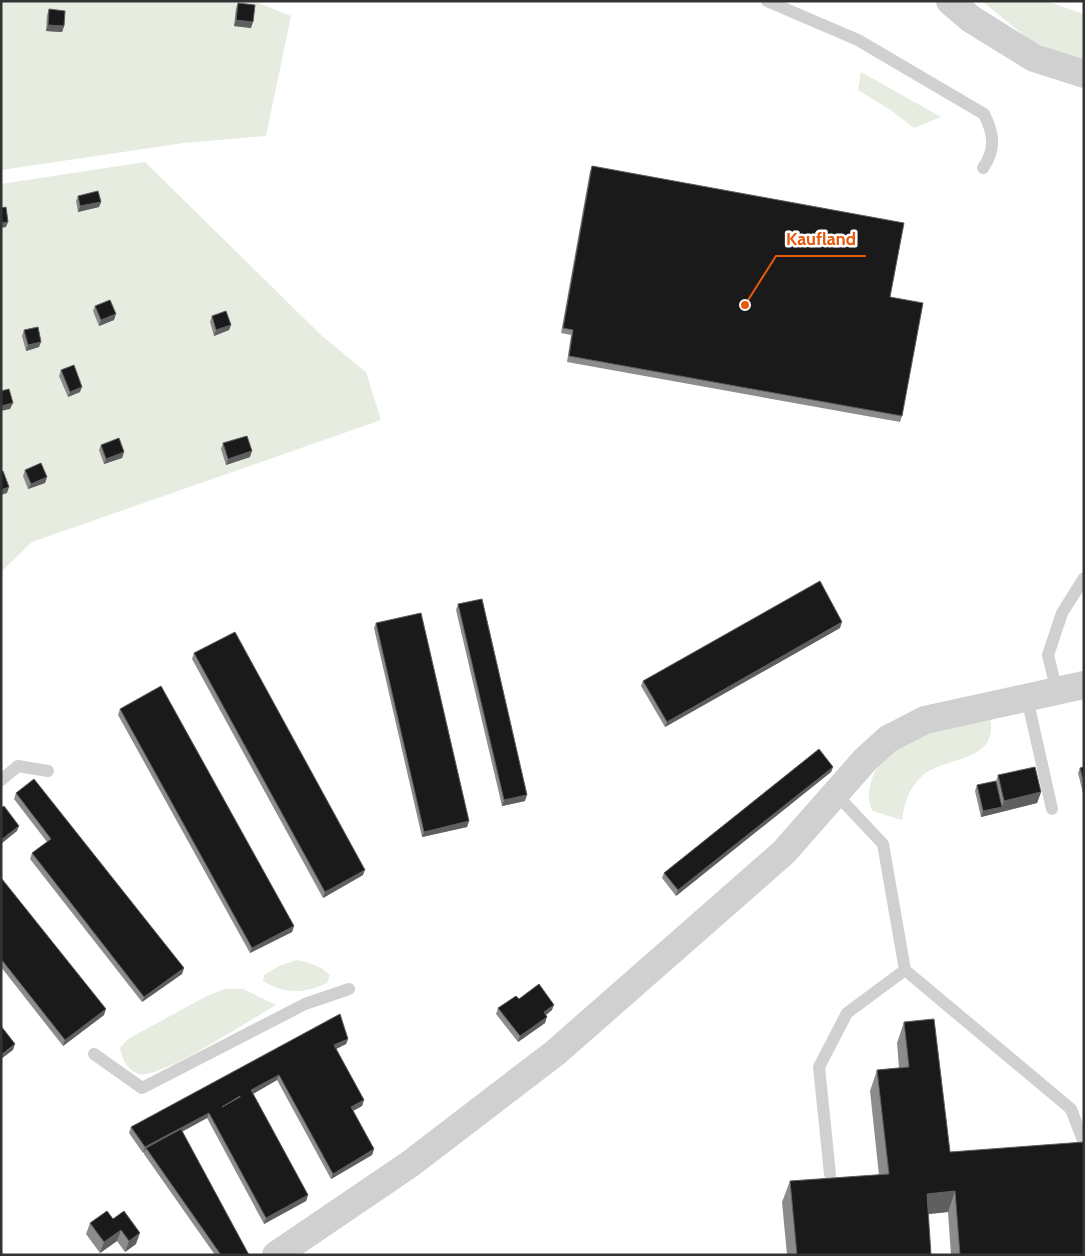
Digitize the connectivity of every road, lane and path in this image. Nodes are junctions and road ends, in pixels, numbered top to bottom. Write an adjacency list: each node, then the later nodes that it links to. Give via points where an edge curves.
1 (767, 1): 4 (lane, via 858,40 984,114 992,130 993,143 991,157)
2 (950, 1): 3 (street, via 971,19 1034,58)
3 (1084, 74)
4 (983, 168)
5 (1084, 578): 7 (lane, via 1062,613 1048,655)
6 (1084, 685): 7 (street)
7 (1057, 692): 8 (street)
8 (1027, 698): 11 (street, via 926,720 888,739); 12 (lane)
9 (48, 771): 10 (lane, via 18,766)
10 (1, 780)
11 (836, 794): 13 (lane, via 882,844); 18 (street, via 784,852 555,1053 417,1158)
12 (1052, 809)
13 (905, 970): 16 (lane, via 1071,1109); 17 (lane, via 847,1012 819,1067)
14 (349, 989): 15 (lane, via 305,1004 142,1088)
15 (94, 1054)
16 (1084, 1143)
17 (830, 1174)
18 (276, 1255)

